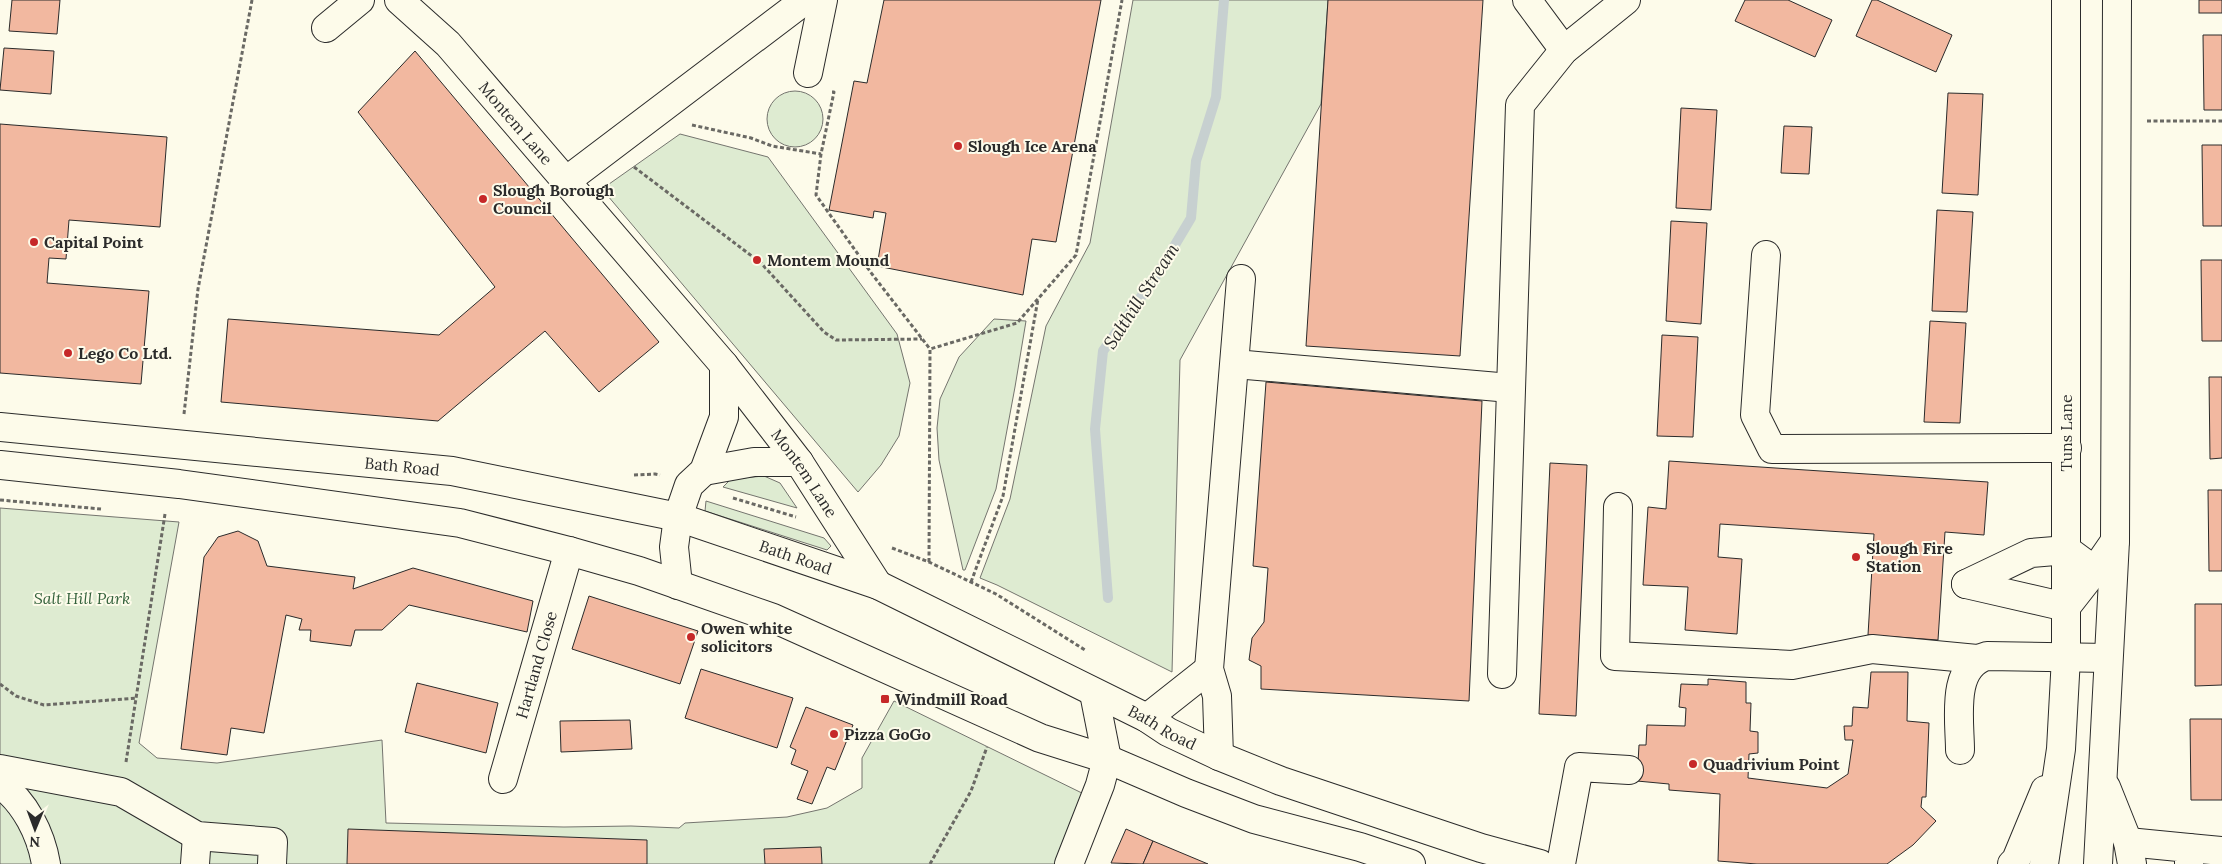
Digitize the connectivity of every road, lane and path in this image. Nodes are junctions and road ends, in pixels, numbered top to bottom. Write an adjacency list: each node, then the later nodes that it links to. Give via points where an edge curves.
1 (252, 0): 29 (path, via 198,289)
2 (360, 0): 11 (main road)
3 (399, 0): 19 (main road, Montem Lane, via 448,44)
4 (805, 0): 14 (main road)
5 (823, 0): 13 (main road)
6 (1122, 0): 22 (path, via 1076,255)
7 (1528, 0): 12 (main road)
8 (1626, 0): 12 (main road)
9 (2066, 0): 30 (main road, Tuns Lane)
10 (2118, 0): 15 (main road)
11 (326, 28)
12 (1564, 50): 27 (main road, via 1520,105)
13 (808, 73): 18 (path, via 804,85 834,92)
14 (650, 116): 17 (main road); 18 (path, via 751,138 772,146)
15 (2116, 121): 16 (path); 42 (main road, via 2115,541)
16 (2222, 121)
17 (602, 154): 19 (main road); 23 (path, via 628,162 754,258 824,332 836,340)
18 (821, 154): 23 (path, via 816,196)
19 (566, 181): 26 (main road, Montem Lane)
20 (1766, 255): 30 (main road, via 1756,415 1772,449)
21 (1240, 279): 25 (main road)
22 (1038, 298): 24 (path, via 1017,323); 43 (path, via 1003,496)
23 (922, 339): 24 (path)
24 (930, 349): 41 (path)
25 (1235, 364): 27 (main road); 51 (main road)
26 (724, 365): 31 (main road, Montem Lane); 33 (main road, via 724,417)
27 (1510, 388): 52 (main road)
28 (0, 427): 29 (main road, Bath Road)
29 (179, 443): 36 (main road, Bath Road, via 452,471)
30 (2066, 448): 39 (main road, Tuns Lane)
31 (799, 462): 33 (main road, via 754,462); 45 (main road, Montem Lane)
32 (0, 465): 34 (main road)
33 (696, 478): 36 (main road); 37 (path)
34 (170, 484): 40 (main road, via 460,523); 55 (path)
35 (1618, 507): 50 (main road, via 1615,656 1792,665 1872,649)
36 (678, 517): 44 (main road, via 674,547); 45 (main road, Bath Road)
37 (798, 517)
38 (886, 546): 41 (path)
39 (2067, 550): 42 (main road); 46 (main road, Tuns Lane); 46 (main road, via 2030,553 1966,584)
40 (569, 552): 44 (main road); 64 (main road, Hartland Close)
41 (929, 562): 43 (path)
42 (2104, 579): 46 (main road); 49 (main road)
43 (971, 582): 47 (path)
44 (678, 585): 61 (main road, via 773,618 1040,738)
45 (878, 585): 54 (main road, Bath Road)
46 (2066, 607): 48 (main road, Tuns Lane)
47 (1092, 655)
48 (2066, 657): 49 (main road); 50 (main road, via 1987,656); 59 (main road, Tuns Lane)
49 (2108, 658): 65 (main road)
50 (1977, 659): 58 (main road, via 1964,676 1961,687)
51 (1210, 669): 56 (main road); 60 (main road, via 1217,696)
52 (1502, 674)
53 (0, 684): 55 (path, via 16,696 44,705)
54 (1094, 693): 56 (main road, Bath Road); 61 (main road)
55 (137, 698): 67 (path)
56 (1147, 718): 60 (main road, Bath Road, via 1168,732)
57 (987, 746): 78 (path, via 970,791)
58 (1960, 750)
59 (2061, 750): 83 (main road); 84 (main road, Tuns Lane)
60 (1219, 756): 68 (main road, Bath Road, via 1281,781)
61 (1107, 759): 70 (main road, via 1254,819); 79 (main road)
62 (0, 769): 67 (main road)
63 (1629, 770): 82 (main road, via 1579,767)
64 (503, 779)
65 (2102, 779): 72 (main road); 85 (main road)
66 (0, 784): 75 (main road, via 12,792 31,820 43,847)
67 (121, 792): 69 (main road)
68 (1373, 811): 70 (main road); 73 (main road, Bath Road)
69 (197, 836): 76 (main road); 77 (main road, via 273,842)
70 (1360, 847): 80 (main road)
71 (2222, 851): 74 (main road)
72 (2130, 853): 74 (main road)
73 (1481, 856): 81 (main road, Bath Road)
74 (2189, 856)
75 (46, 864)
76 (196, 864)
77 (272, 864)
78 (930, 864)
79 (1069, 864)
80 (1412, 864)
81 (1540, 864)
82 (1561, 864)
83 (2012, 864)
84 (2044, 864)
85 (2098, 864)

